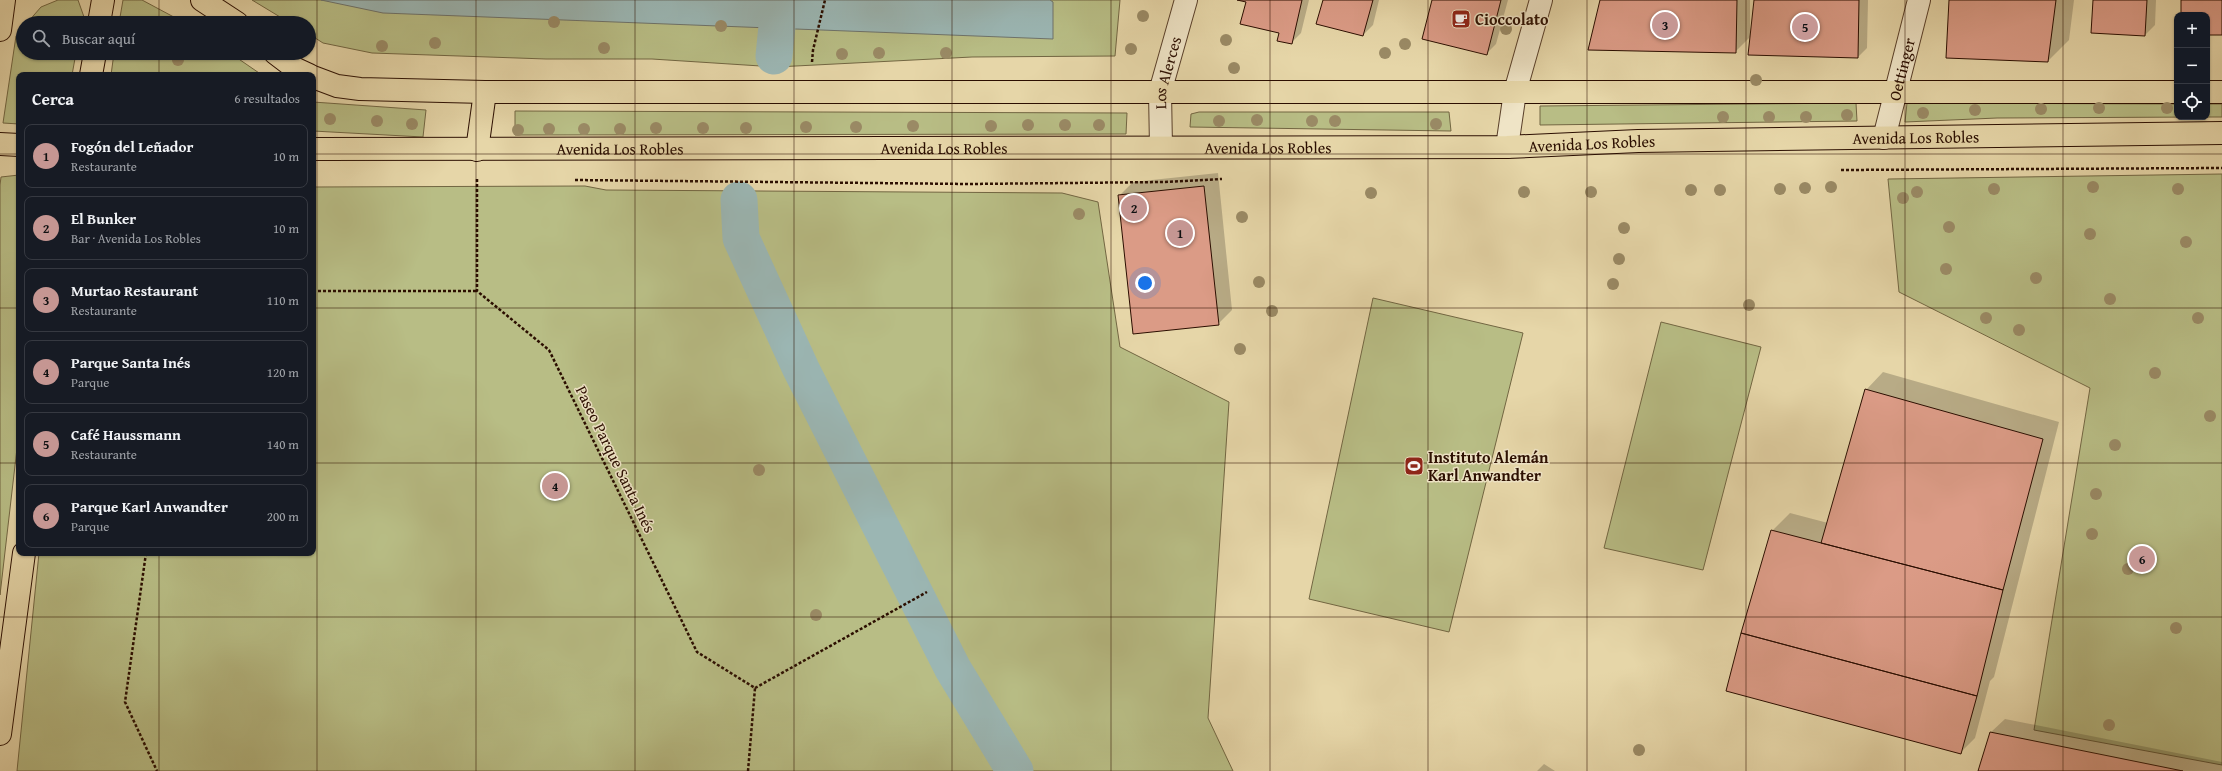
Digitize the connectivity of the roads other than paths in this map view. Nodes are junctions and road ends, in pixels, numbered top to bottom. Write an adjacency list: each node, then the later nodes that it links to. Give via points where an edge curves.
1 (4, 0): 9 (main road)
2 (103, 0): 7 (main road)
3 (202, 0): 8 (main road)
4 (1186, 0): 16 (street, Los Alerces)
5 (1541, 0): 17 (street)
6 (1919, 0): 18 (street, Oettinger)
7 (101, 16)
8 (226, 16)
9 (0, 30)
10 (94, 60): 12 (main road)
11 (284, 60): 13 (main road)
12 (92, 72)
13 (302, 72)
14 (316, 78): 15 (main road, via 337,86 360,89)
15 (485, 92): 16 (main road); 29 (main road)
16 (1160, 92): 17 (main road); 26 (street, Los Alerces)
17 (1515, 92): 18 (main road); 27 (street)
18 (1896, 92): 19 (main road); 23 (street, Oettinger)
19 (2174, 92)
20 (2210, 92): 21 (main road)
21 (2222, 92)
22 (2222, 133): 23 (main road, Avenida Los Robles)
23 (1884, 138): 27 (main road, Avenida Los Robles, via 1638,141)
24 (0, 144): 25 (main road)
25 (16, 145)
26 (1161, 147): 27 (main road, Avenida Los Robles); 29 (main road, Avenida Los Robles)
27 (1507, 147)
28 (316, 149): 29 (main road, Avenida Los Robles)
29 (477, 150)
30 (24, 556): 31 (main road)
31 (0, 734)

